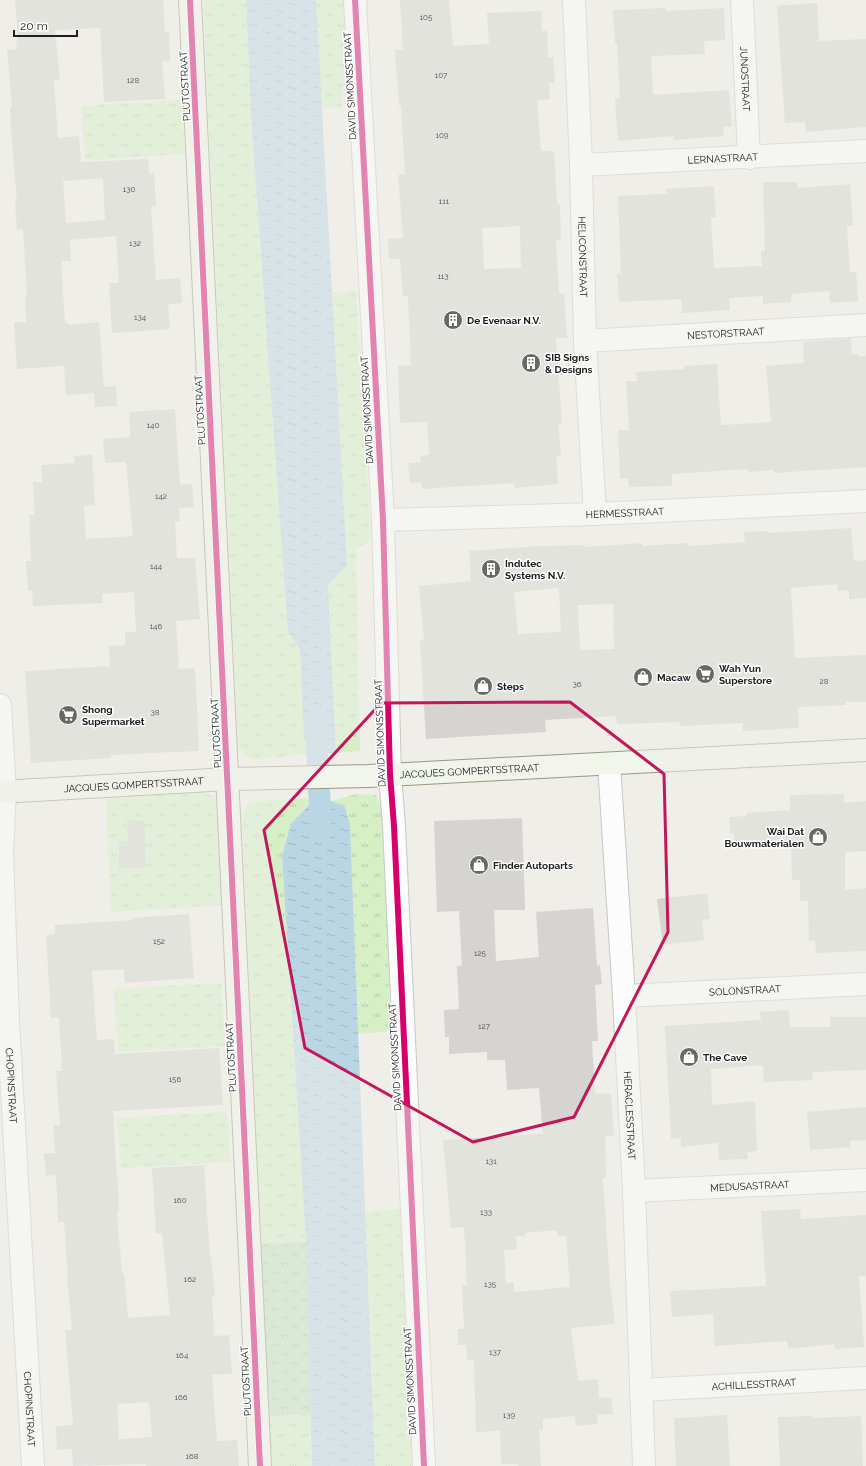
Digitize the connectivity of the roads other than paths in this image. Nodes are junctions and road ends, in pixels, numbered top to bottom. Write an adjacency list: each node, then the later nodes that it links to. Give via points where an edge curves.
1 (190, 0): 17 (street, PLUTOSTRAAT)
2 (355, 0): 12 (street, DAVID SIMONSSTRAAT)
3 (574, 0): 7 (street, HELICONSTRAAT)
4 (742, 0): 6 (street, JUNOSTRAAT)
5 (866, 151): 6 (street, LERNASTRAAT)
6 (749, 158): 7 (street, LERNASTRAAT)
7 (581, 165): 9 (street, HELICONSTRAAT)
8 (866, 325): 9 (street, NESTORSTRAAT)
9 (585, 341): 11 (street, HELICONSTRAAT)
10 (866, 501): 11 (street, HERMESSTRAAT)
11 (595, 514): 12 (street, HERMESSTRAAT)
12 (383, 520): 16 (street, DAVID SIMONSSTRAAT)
13 (0, 705): 18 (street, CHOPINSTRAAT)
14 (866, 750): 15 (street, JACQUES GOMPERTSSTRAAT)
15 (609, 764): 16 (street, JACQUES GOMPERTSSTRAAT); 20 (street, HERACLESSTRAAT)
16 (390, 774): 17 (street, JACQUES GOMPERTSSTRAAT); 28 (street, DAVID SIMONSSTRAAT)
17 (228, 779): 18 (street, JACQUES GOMPERTSSTRAAT); 27 (street, PLUTOSTRAAT)
18 (3, 792): 21 (street, CHOPINSTRAAT)
19 (866, 984): 20 (street, SOLONSTRAAT)
20 (624, 996): 23 (street, HERACLESSTRAAT)
21 (4, 1020): 26 (street, CHOPINSTRAAT)
22 (866, 1180): 23 (street, MEDUSASTRAAT)
23 (634, 1191): 25 (street, HERACLESSTRAAT)
24 (866, 1378): 25 (street, ACHILLESSTRAAT)
25 (641, 1390): 29 (street, HERACLESSTRAAT)
26 (33, 1466)
27 (260, 1466)
28 (424, 1466)
29 (644, 1466)

